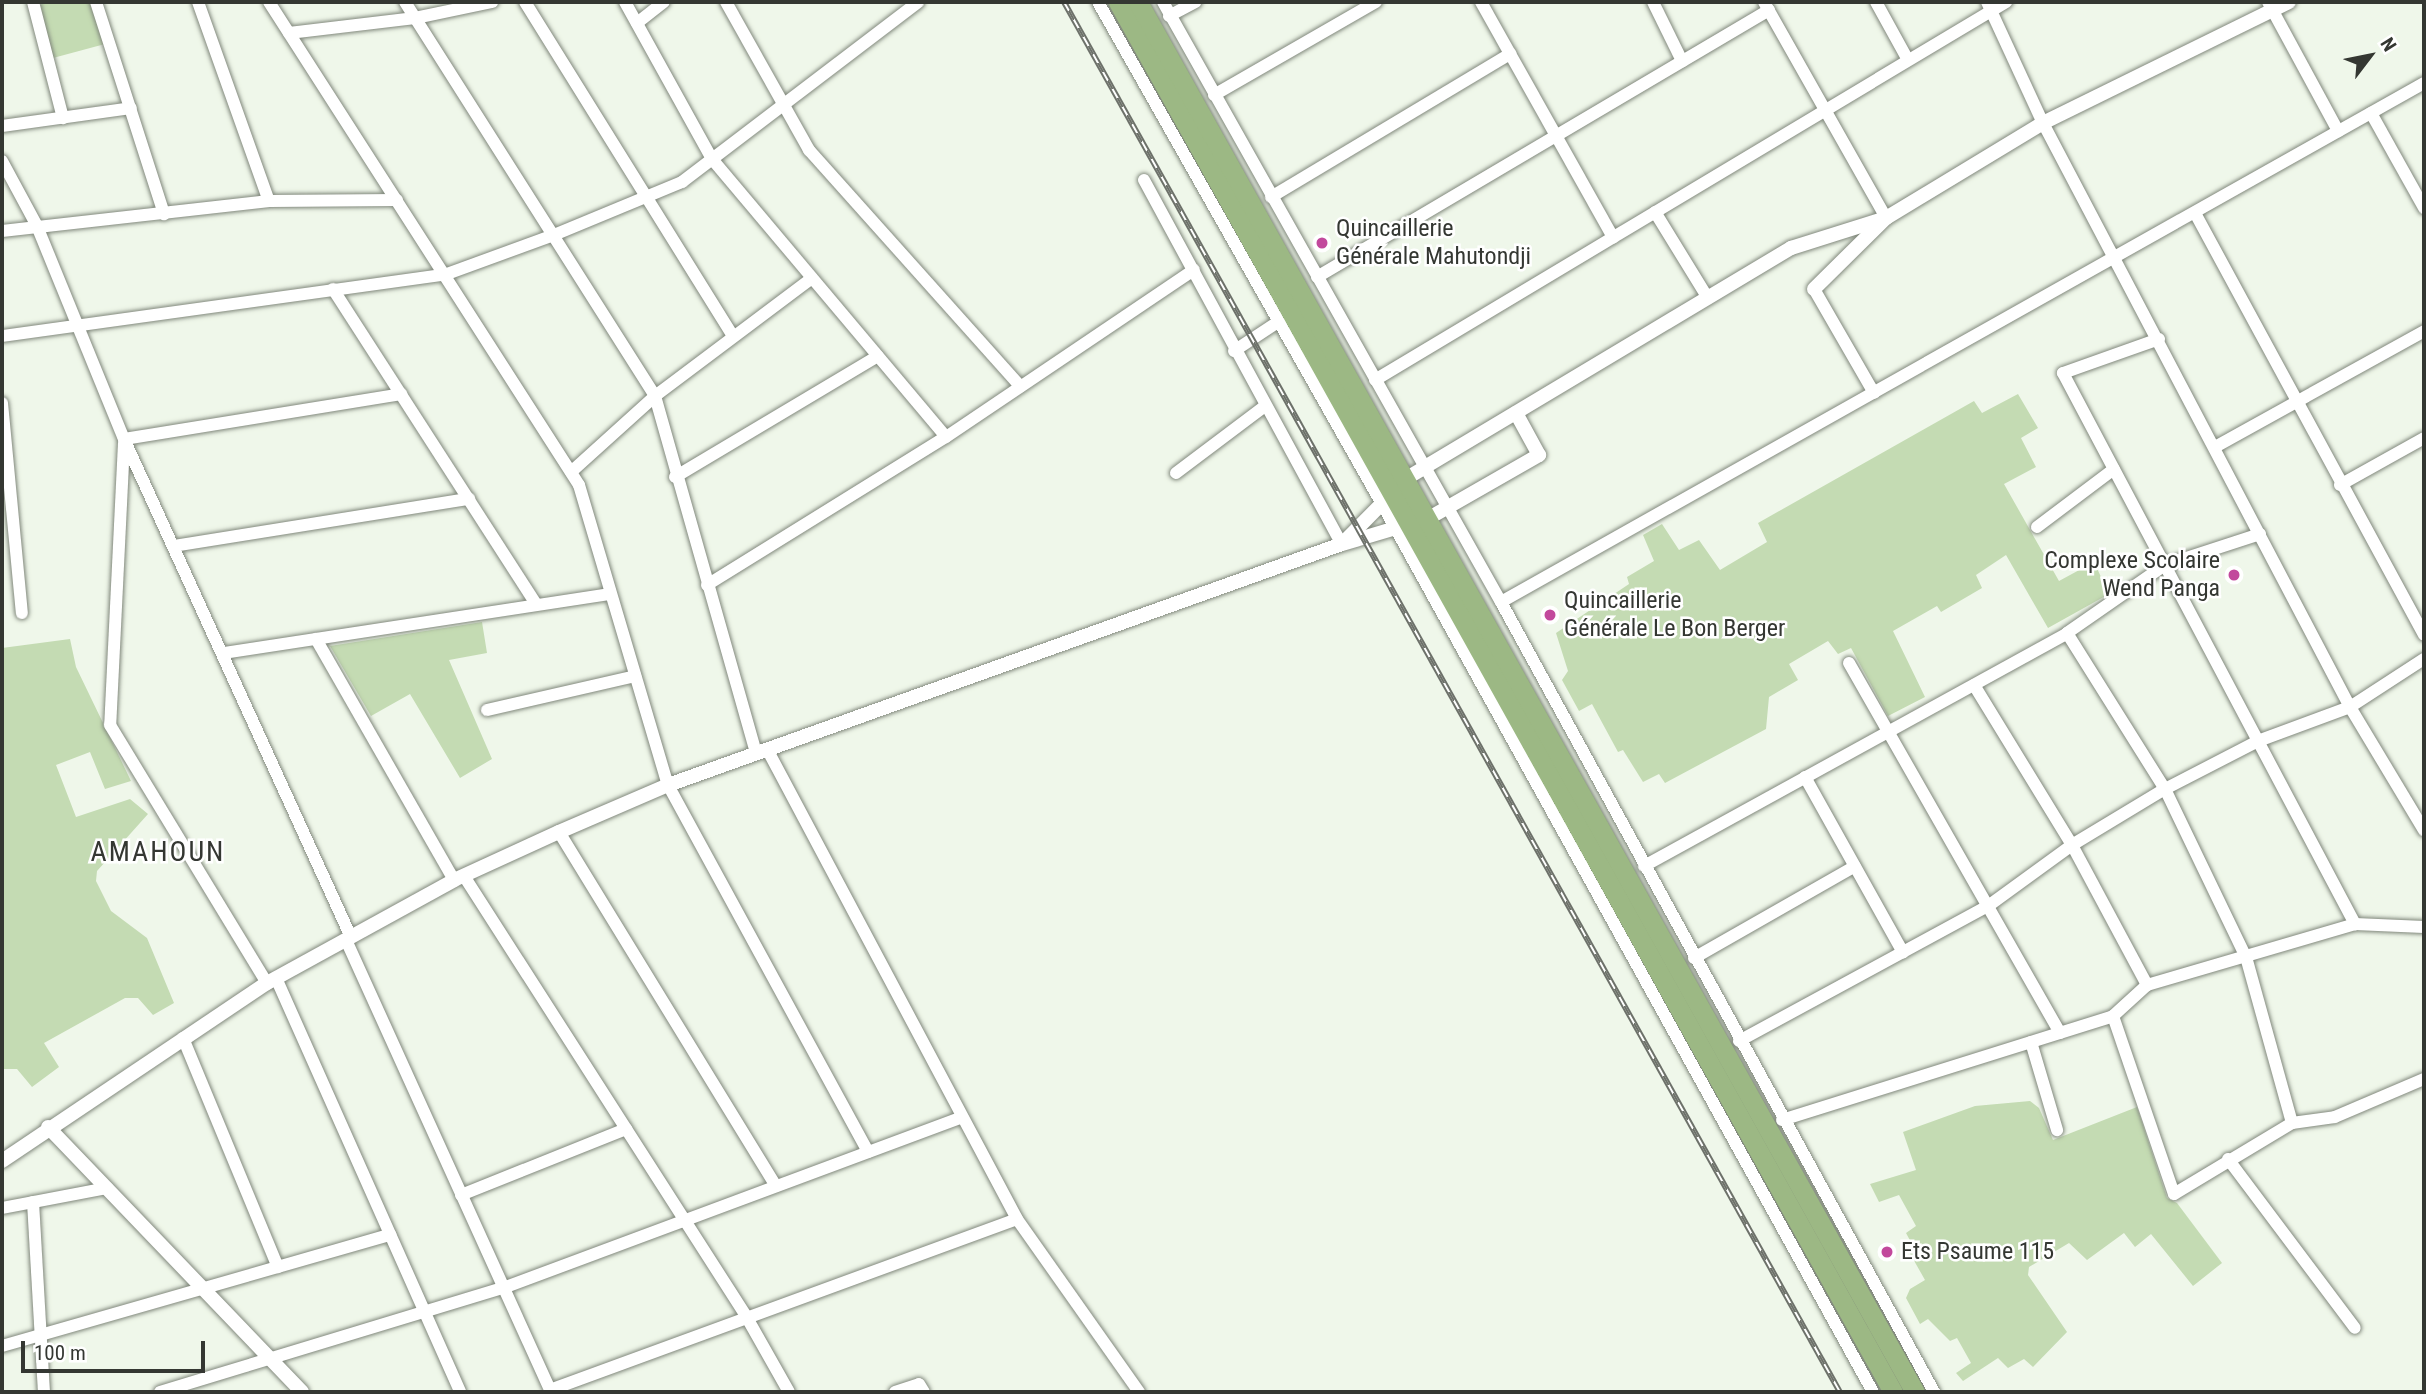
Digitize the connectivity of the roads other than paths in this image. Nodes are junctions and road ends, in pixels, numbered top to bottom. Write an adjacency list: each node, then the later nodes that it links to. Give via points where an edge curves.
1 (33, 2): 39 (street)
2 (96, 2): 36 (street)
3 (198, 2): 50 (street)
4 (269, 2): 29 (street)
5 (405, 2): 27 (street)
6 (492, 2): 27 (street)
7 (525, 2): 47 (street)
8 (625, 2): 28 (street)
9 (664, 2): 28 (street)
10 (726, 2): 35 (street)
11 (918, 2): 35 (street)
12 (1098, 2): 68 (street)
13 (1118, 2): 95 (highway)
14 (1139, 2): 95 (highway)
15 (1163, 2): 26 (street)
16 (1195, 2): 26 (street)
17 (1376, 2): 34 (street)
18 (1481, 2): 30 (street)
19 (1653, 2): 32 (street)
20 (1876, 2): 31 (street)
21 (2006, 2): 24 (street)
22 (2289, 2): 25 (street)
23 (1767, 6): 32 (street); 37 (street)
24 (1989, 6): 31 (street); 40 (street)
25 (2270, 6): 40 (street); 42 (street)
26 (1170, 16): 34 (street)
27 (415, 18): 29 (street); 58 (street)
28 (637, 23): 44 (street)
29 (289, 33): 49 (street)
30 (1510, 54): 43 (street); 48 (street)
31 (1908, 60): 37 (street)
32 (1682, 61): 43 (street)
33 (2424, 83): 38 (street)
34 (1214, 95): 48 (street)
35 (784, 104): 44 (street); 77 (street, via 809,150)
36 (131, 108): 39 (street); 54 (street)
37 (1826, 110): 52 (street); 55 (street)
38 (2371, 113): 42 (street); 51 (street)
39 (63, 118): 41 (street)
40 (2043, 122): 55 (street); 60 (street)
41 (2, 126)
42 (2338, 131): 53 (street)
43 (1556, 135): 59 (street); 63 (street)
44 (712, 159): 47 (street, via 682,182); 64 (street)
45 (2, 161): 56 (street)
46 (1144, 180): 61 (street)
47 (646, 196): 58 (street); 72 (street)
48 (1271, 197): 63 (street)
49 (397, 200): 50 (street); 62 (street)
50 (269, 201): 54 (street)
51 (2424, 208)
52 (1656, 212): 59 (street); 67 (street)
53 (2195, 213): 60 (street); 81 (street)
54 (164, 214): 56 (street)
55 (1886, 218): 66 (street); 67 (street, via 1791,248)
56 (37, 226): 57 (street); 69 (street)
57 (2, 232)
58 (554, 235): 62 (street); 80 (street)
59 (1613, 237): 76 (street)
60 (2114, 257): 73 (street); 78 (street)
61 (1194, 271): 74 (street); 77 (street)
62 (444, 275): 65 (street); 91 (street)
63 (1317, 277): 76 (street)
64 (812, 278): 72 (street); 75 (street)
65 (332, 289): 69 (street); 79 (street)
66 (1814, 289): 78 (street)
67 (1708, 299): 84 (street)
68 (1278, 322): 74 (street); 95 (street)
69 (78, 323): 71 (street); 87 (street)
70 (2424, 331): 81 (street)
71 (2, 336)
72 (733, 336): 80 (street)
73 (2159, 340): 88 (street); 90 (street, via 2063,373)
74 (1234, 351): 83 (street)
75 (878, 356): 85 (street); 93 (street)
76 (1375, 380): 89 (street)
77 (1020, 386): 85 (street)
78 (1874, 393): 106 (street)
79 (401, 394): 87 (street); 96 (street)
80 (656, 396): 91 (street); 93 (street)
81 (2296, 402): 88 (street); 94 (street)
82 (2, 403): 108 (street)
83 (1265, 406): 92 (street); 101 (street)
84 (1516, 413): 89 (street); 97 (street, via 1539,455)
85 (946, 437): 104 (street)
86 (2424, 438): 94 (street)
87 (124, 439): 102 (street); 138 (street, via 110,724)
88 (2215, 447): 100 (street)
89 (1425, 467): 95 (street); 97 (street)
90 (2114, 469): 99 (street); 103 (street)
91 (571, 472): 105 (street, via 579,485)
92 (1176, 473)
93 (675, 477): 104 (street)
94 (2340, 485): 110 (street)
95 (1394, 491): 98 (highway); 98 (street); 101 (street)
96 (469, 499): 102 (street); 107 (street)
97 (1447, 509): 98 (street); 106 (street)
98 (1412, 523): 101 (street); 181 (street); 182 (highway); 183 (highway)
99 (2037, 527)
100 (2260, 534): 103 (street); 117 (street)
101 (1342, 544): 121 (street)
102 (174, 546): 112 (street)
103 (2165, 565): 109 (street); 120 (street)
104 (707, 585): 121 (street)
105 (610, 594): 107 (street); 115 (street)
106 (1501, 602): 128 (street)
107 (536, 604): 111 (street)
108 (22, 613)
109 (2067, 633): 116 (street); 124 (street)
110 (2424, 635)
111 (316, 639): 112 (street); 130 (street)
112 (224, 653): 134 (street)
113 (2424, 659): 117 (street)
114 (1849, 663): 119 (street)
115 (635, 676): 118 (street); 123 (street)
116 (1974, 685): 119 (street); 127 (street)
117 (2350, 707): 120 (street); 125 (street)
118 (487, 710)
119 (1887, 734): 122 (street); 131 (street)
120 (2258, 741): 124 (street); 132 (street)
121 (762, 751): 123 (street); 146 (street)
122 (1805, 777): 128 (street); 129 (street)
123 (668, 785): 126 (street); 152 (street)
124 (2165, 789): 127 (street); 136 (street)
125 (2424, 830)
126 (559, 832): 130 (street); 155 (street)
127 (2072, 845): 131 (street); 139 (street)
128 (1644, 866): 137 (street)
129 (1855, 866): 135 (street); 137 (street)
130 (459, 878): 134 (street); 150 (street)
131 (1987, 906): 135 (street); 141 (street)
132 (2355, 924): 133 (street); 136 (street)
133 (2424, 927)
134 (349, 938): 138 (street); 157 (street)
135 (1903, 952): 143 (street)
136 (2246, 957): 139 (street); 148 (street)
137 (1694, 958): 143 (street)
138 (271, 981): 142 (street); 162 (street)
139 (2147, 985): 140 (street)
140 (2113, 1016): 141 (street); 153 (street, via 2174,1194)
141 (2060, 1033): 144 (street)
142 (183, 1038): 149 (street); 163 (street)
143 (1739, 1041): 147 (street)
144 (2031, 1042): 147 (street); 151 (street)
145 (2424, 1079): 148 (street, via 2334,1117)
146 (961, 1118): 152 (street); 160 (street)
147 (1782, 1120): 184 (street)
148 (2292, 1123): 153 (street)
149 (48, 1127): 154 (street); 156 (street)
150 (626, 1129): 157 (street); 161 (street)
151 (2057, 1129)
152 (867, 1152): 155 (street)
153 (2228, 1159): 168 (street)
154 (2, 1161)
155 (776, 1186): 161 (street)
156 (107, 1188): 158 (street); 165 (street)
157 (461, 1195): 164 (street)
158 (33, 1202): 159 (street); 169 (street)
159 (2, 1208)
160 (1017, 1219): 167 (street); 180 (street)
161 (684, 1221): 164 (street); 167 (street)
162 (390, 1236): 163 (street); 166 (street)
163 (278, 1268): 165 (street)
164 (503, 1288): 166 (street); 173 (street)
165 (203, 1289): 169 (street); 171 (street)
166 (425, 1312): 171 (street); 172 (street)
167 (746, 1316): 173 (street); 177 (street)
168 (2355, 1328)
169 (41, 1334): 170 (street); 174 (street)
170 (2, 1346)
171 (272, 1361): 175 (street); 176 (street)
172 (457, 1391)
173 (550, 1391)
174 (44, 1392)
175 (160, 1392)
176 (302, 1392)
177 (789, 1392)
178 (895, 1392): 179 (street, via 919,1384)
179 (924, 1392)
180 (1139, 1392)
181 (1873, 1392)
182 (1893, 1392)
183 (1915, 1392)
184 (1934, 1392)

